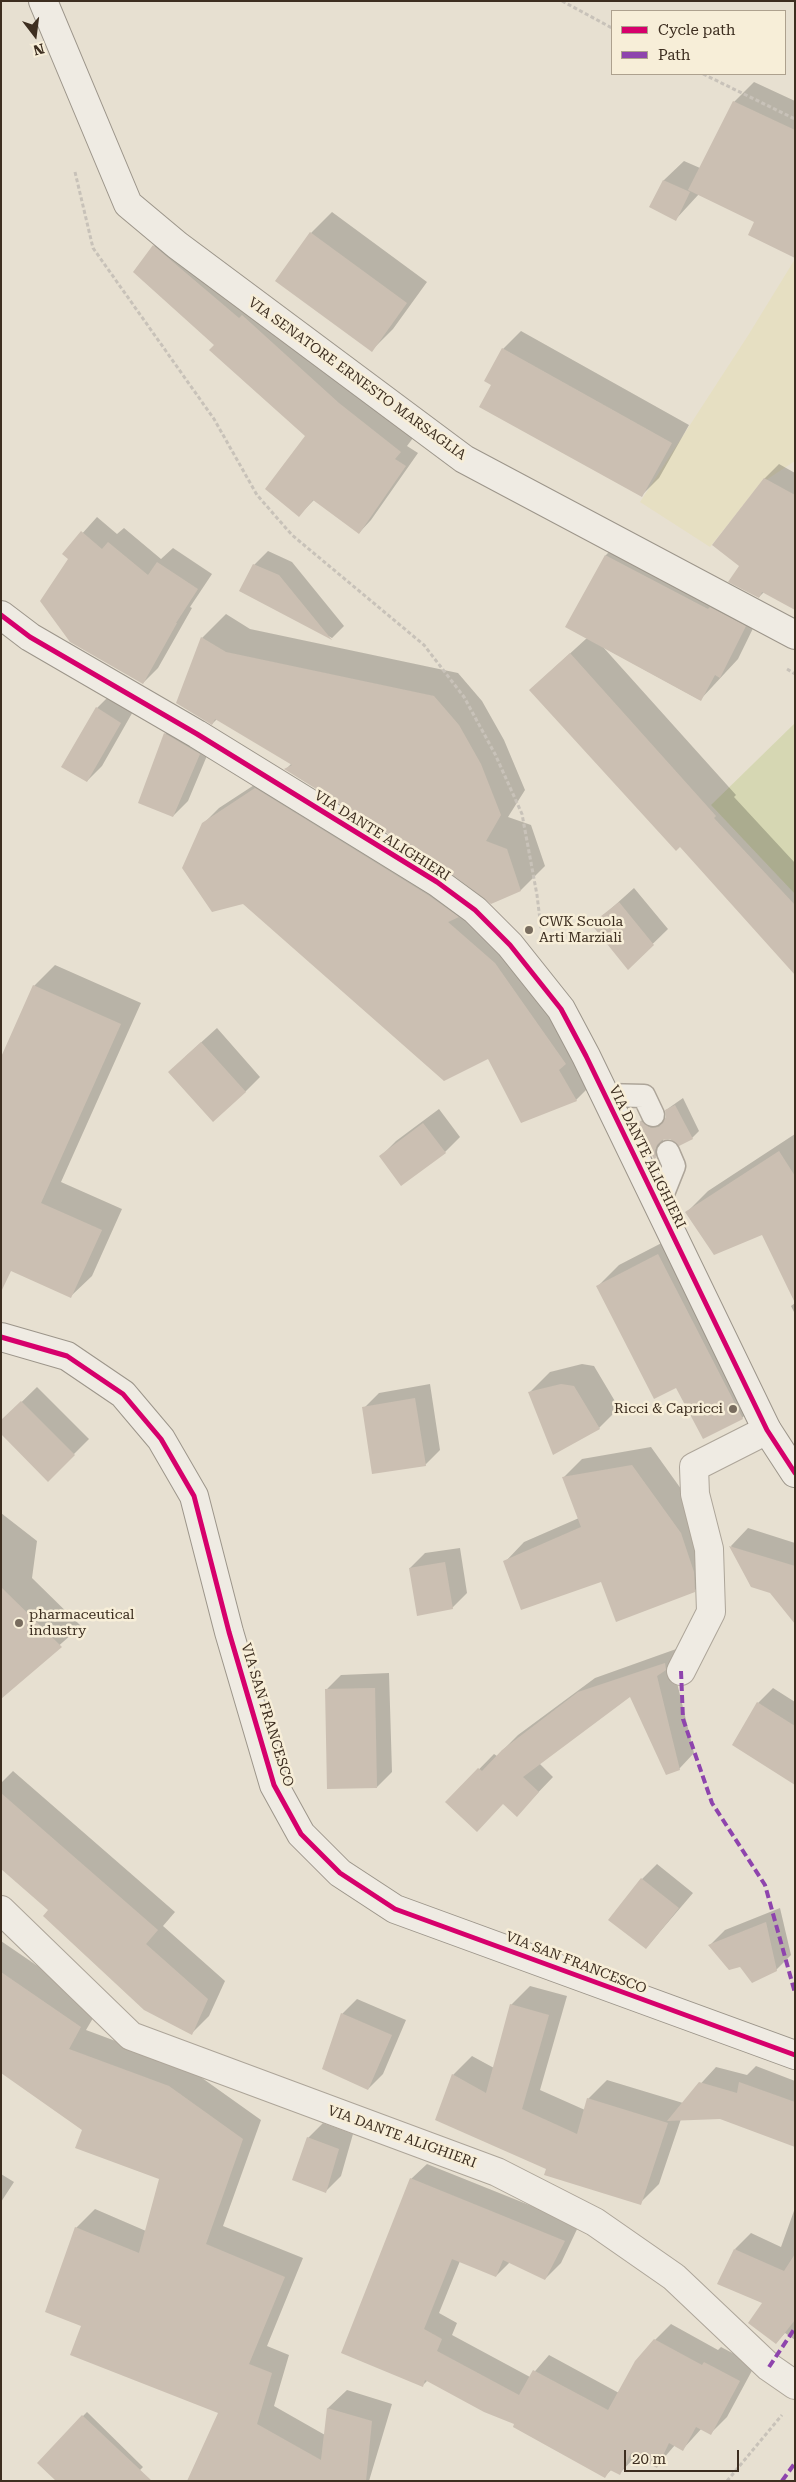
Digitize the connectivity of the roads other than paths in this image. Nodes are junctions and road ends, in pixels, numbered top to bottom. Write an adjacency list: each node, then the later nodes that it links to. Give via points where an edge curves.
1 (43, 1): 3 (street, VIA SENATORE ERNESTO MARSAGLIA, via 128,204 464,459)
2 (1, 615): 4 (street, VIA DANTE ALIGHIERI, via 30,637 428,876 475,910 510,945 561,1009)
3 (795, 635)
4 (604, 1095): 5 (lane, via 644,1096); 7 (street, VIA DANTE ALIGHIERI)
5 (653, 1116)
6 (668, 1152): 7 (lane, via 674,1166)
7 (658, 1206): 9 (street, VIA DANTE ALIGHIERI)
8 (1, 1337): 13 (street, VIA SAN FRANCESCO, via 67,1356 123,1394 161,1439 194,1496 229,1632 274,1784 301,1834 340,1873 395,1909)
9 (767, 1430): 10 (street, VIA DANTE ALIGHIERI); 11 (street, via 694,1467 695,1494 709,1548 711,1612)
10 (795, 1473)
11 (681, 1671)
12 (1, 1910): 14 (street, VIA DANTE ALIGHIERI, via 131,2036 497,2172 595,2222 674,2277 769,2367)
13 (795, 2055)
14 (795, 2385)

